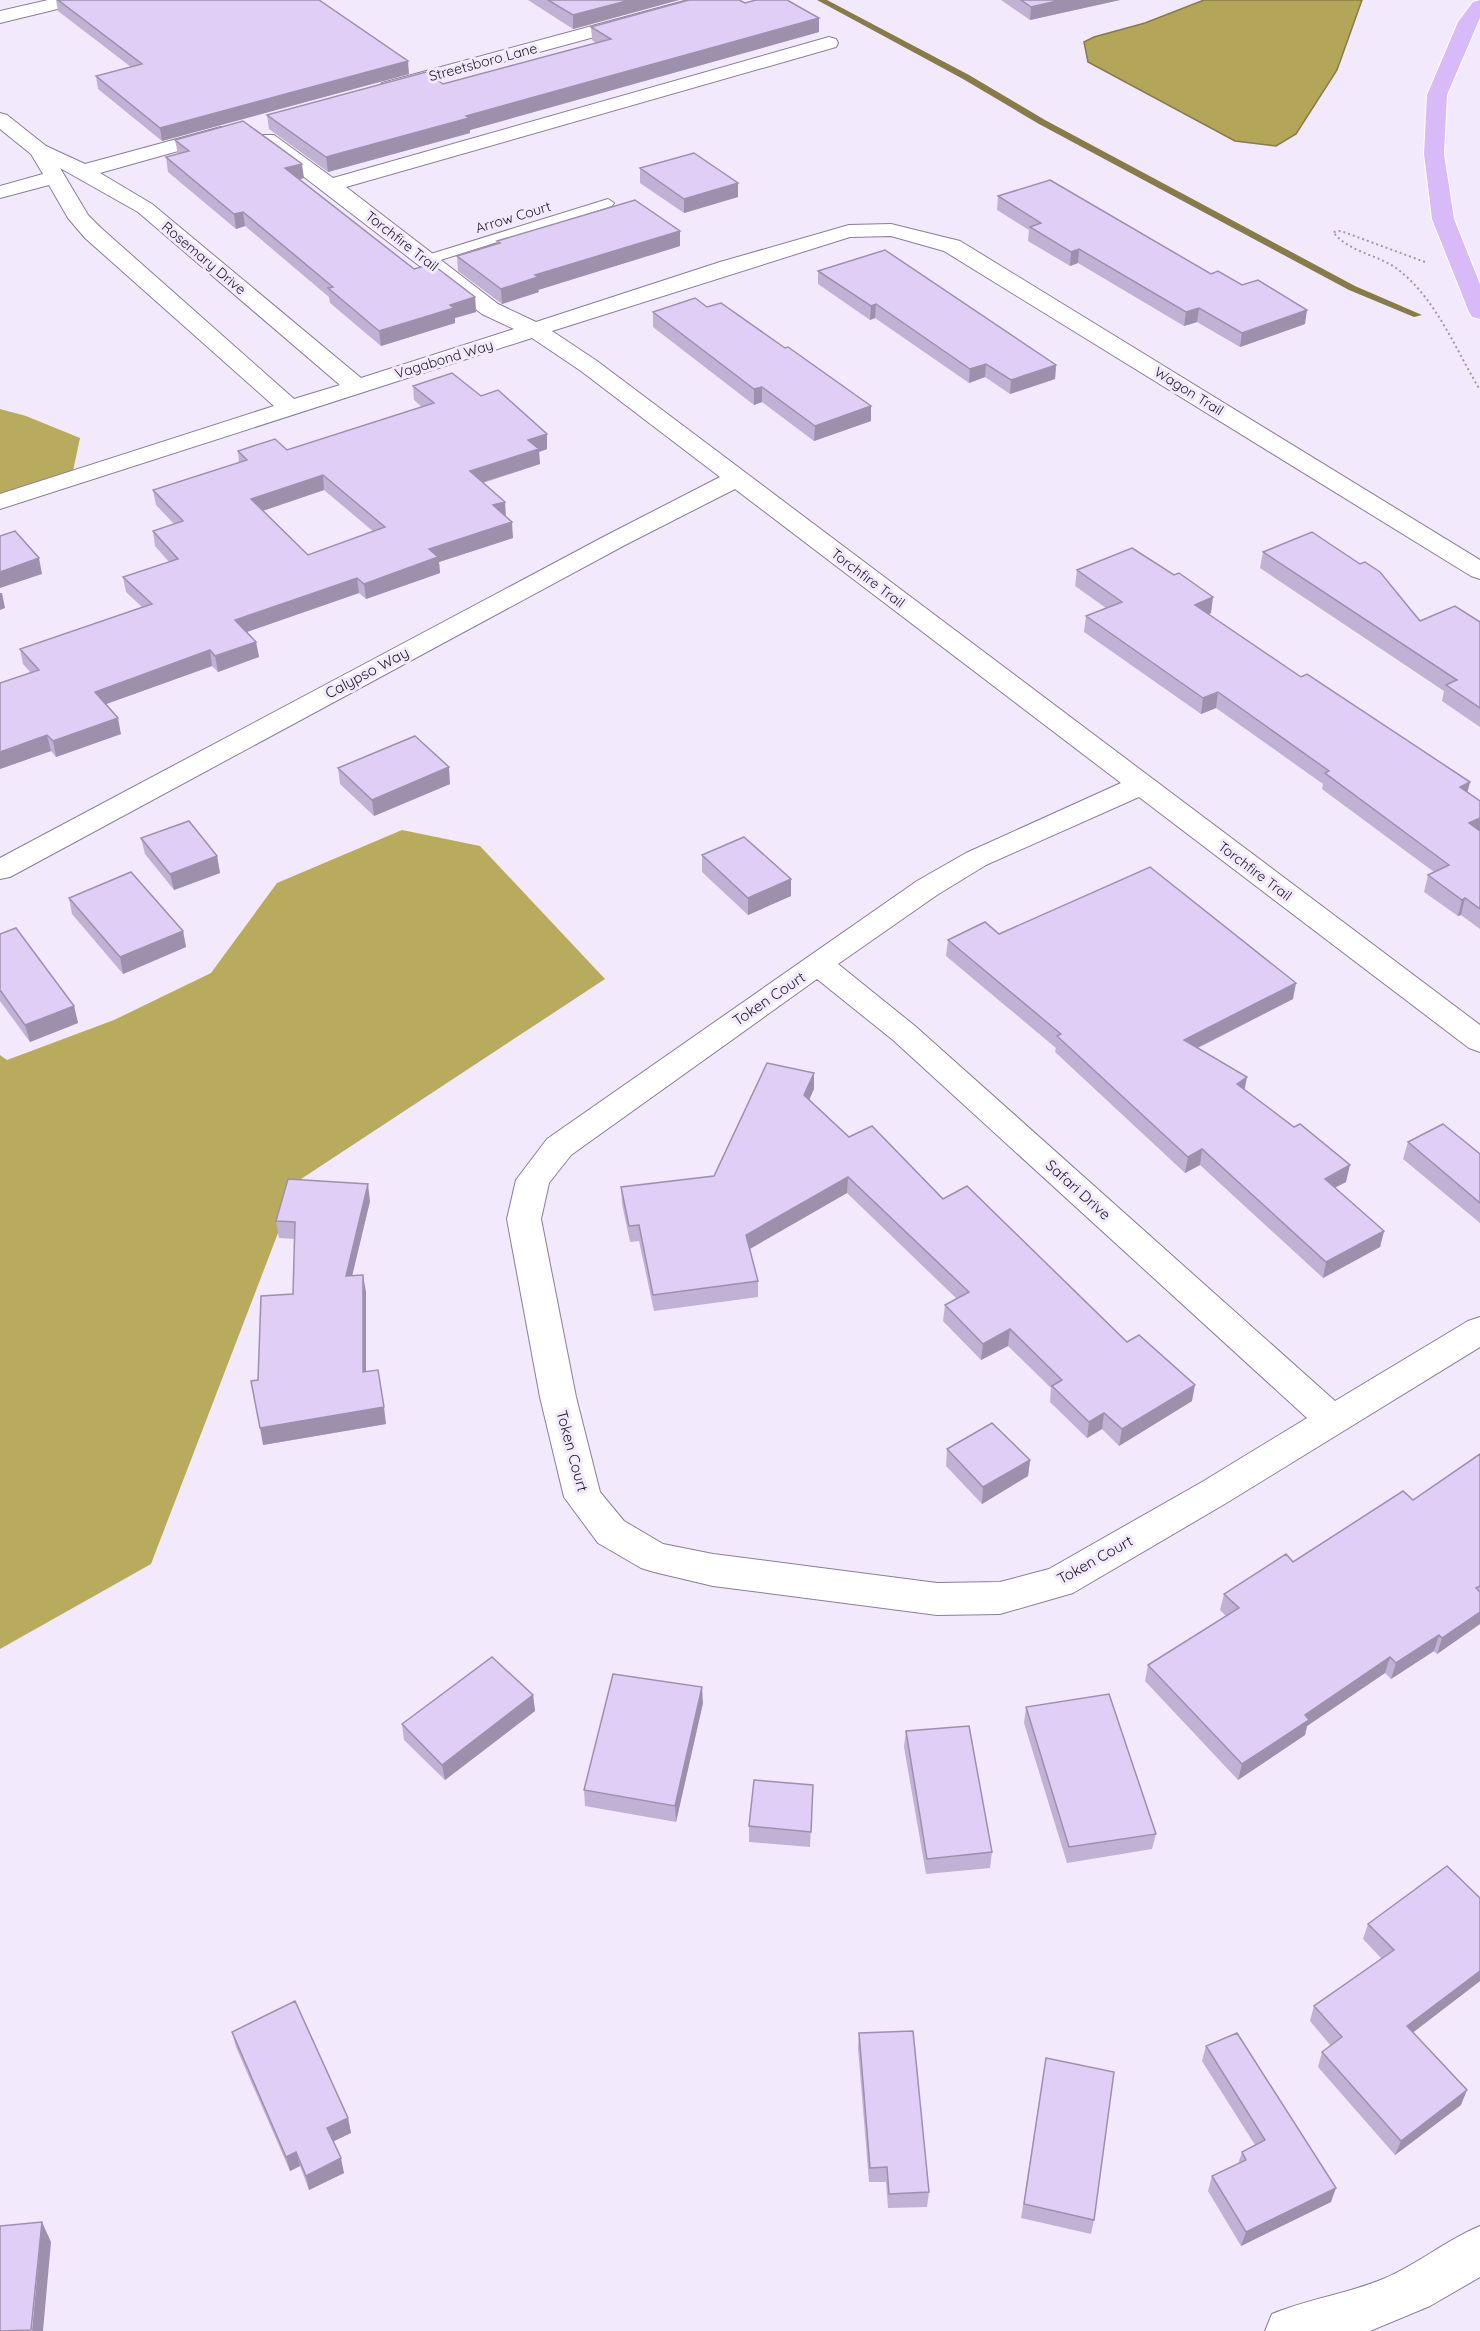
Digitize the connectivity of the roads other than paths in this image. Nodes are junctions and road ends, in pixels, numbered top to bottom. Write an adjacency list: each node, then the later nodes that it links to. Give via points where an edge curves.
1 (70, 0): 4 (street)
2 (710, 0): 6 (street, Streetsboro Lane)
3 (1480, 6): 16 (main road, via 1467,22 1437,95 1434,154 1443,219)
4 (0, 17)
5 (829, 43): 11 (street)
6 (375, 91)
7 (0, 119): 8 (street, Rosemary Drive)
8 (39, 150): 9 (street, Rosemary Drive); 10 (street, Rosemary Drive)
9 (83, 171): 11 (street, Torchfire Trail, via 255,124); 18 (street, Rosemary Drive, via 145,208)
10 (53, 177): 12 (street); 19 (street, Rosemary Drive, via 93,234)
11 (330, 185): 15 (street, Torchfire Trail)
12 (0, 192)
13 (608, 203): 15 (lane, Arrow Court)
14 (891, 230): 17 (street, Vagabond Way, via 849,231); 22 (street, Wagon Trail, via 960,250)
15 (426, 260): 17 (street, Torchfire Trail, via 490,309)
16 (1480, 312)
17 (535, 330): 18 (street, Vagabond Way); 20 (street, Torchfire Trail, via 589,366)
18 (356, 386): 19 (street, Vagabond Way)
19 (290, 408): 21 (street, Vagabond Way)
20 (735, 479): 23 (street, Torchfire Trail); 24 (street, Calypso Way)
21 (0, 502)
22 (1480, 571)
23 (1141, 785): 25 (street, Token Court, via 976,859 927,888); 26 (street, Torchfire Trail)
24 (0, 870)
25 (819, 965): 28 (street, Safari Drive, via 904,1033); 28 (street, Token Court, via 559,1147 533,1180 524,1219 558,1397 583,1497 611,1532 654,1557 713,1570 937,1599 1000,1599 1059,1582)
26 (1480, 1041)
27 (1480, 1330): 28 (street, Token Court)
28 (1332, 1419)
29 (1480, 2249): 30 (street, via 1404,2294 1338,2320)
30 (1289, 2331)

